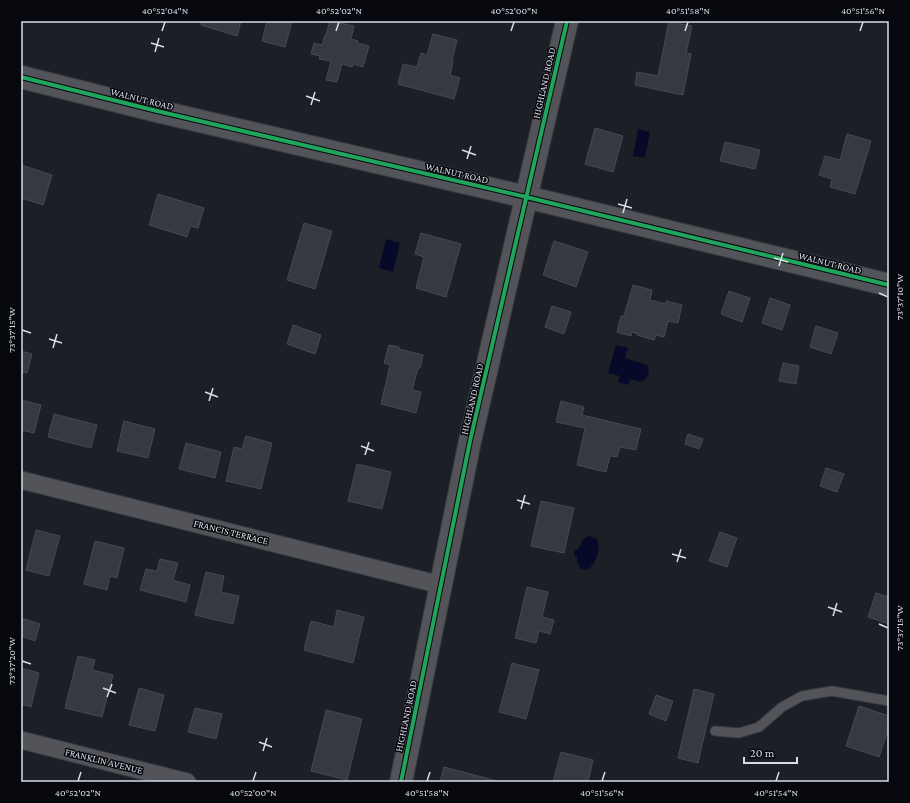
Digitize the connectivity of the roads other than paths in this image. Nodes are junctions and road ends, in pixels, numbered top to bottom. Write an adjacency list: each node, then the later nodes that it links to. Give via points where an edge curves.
1 (567, 21): 3 (street, HIGHLAND ROAD)
2 (21, 77): 3 (street, WALNUT ROAD)
3 (526, 197): 4 (street, WALNUT ROAD); 6 (street, HIGHLAND ROAD, via 470,441)
4 (889, 285)
5 (21, 480): 6 (street, FRANCIS TERRACE)
6 (441, 585): 11 (street, HIGHLAND ROAD)
7 (889, 701): 8 (lane, via 832,691 802,696 782,707 759,728 739,733)
8 (715, 732)
9 (21, 740): 10 (street, FRANKLIN AVENUE)
10 (187, 782)
11 (401, 782)

